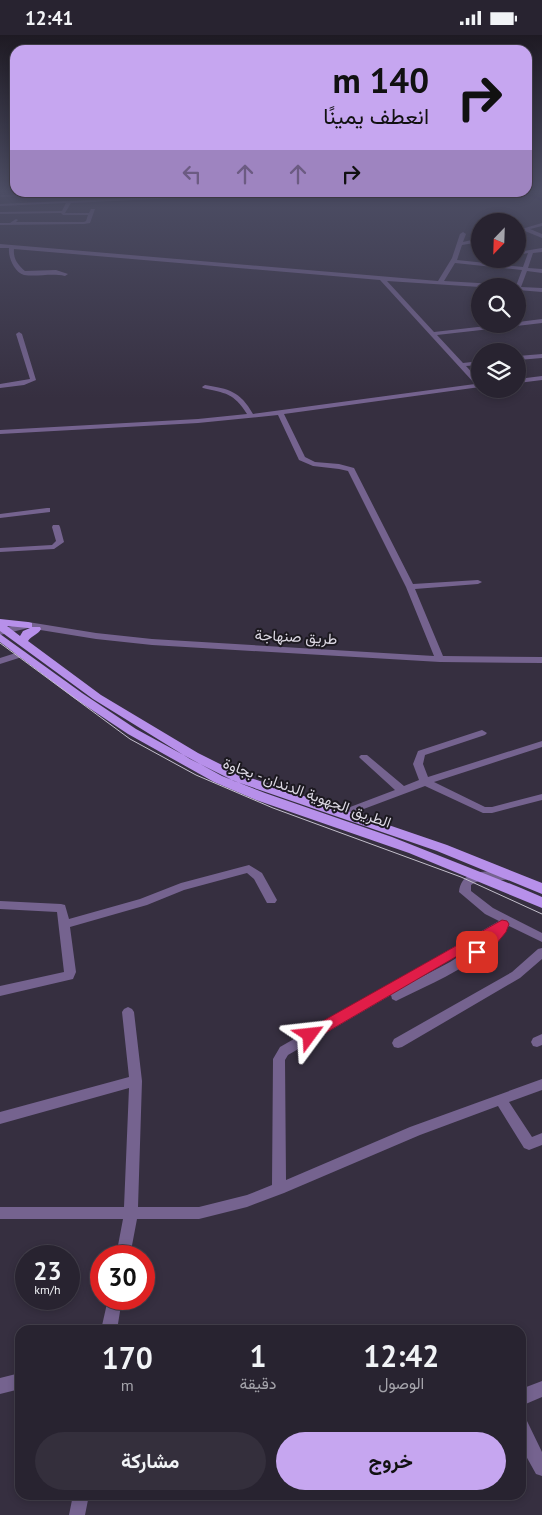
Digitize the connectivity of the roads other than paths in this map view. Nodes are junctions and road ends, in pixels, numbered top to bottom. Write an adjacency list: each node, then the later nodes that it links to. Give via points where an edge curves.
1 (13, 259): 8 (street, via 22,273)
2 (156, 259): 9 (street)
3 (462, 259): 5 (street)
4 (528, 259): 6 (street)
5 (454, 260): 6 (street); 11 (street)
6 (524, 269): 7 (street); 10 (street)
7 (542, 271)
8 (65, 273)
9 (381, 278): 11 (street); 17 (street)
10 (521, 278)
11 (440, 283): 12 (street)
12 (471, 285)
13 (526, 288): 14 (street)
14 (542, 290)
15 (542, 321): 17 (street)
16 (18, 334): 25 (street, via 33,380)
17 (432, 334): 21 (street)
18 (542, 356): 19 (street)
19 (526, 357)
20 (471, 364): 21 (street)
21 (461, 365): 22 (street)
22 (471, 376)
23 (542, 378): 24 (street)
24 (526, 380)
25 (0, 386)
26 (471, 386): 28 (street)
27 (206, 387): 29 (street, via 235,394)
28 (280, 413): 29 (street); 36 (street, via 306,462 351,470)
29 (251, 416): 30 (street)
30 (0, 432)
31 (47, 510): 32 (street)
32 (0, 516)
33 (56, 527): 34 (street, via 60,542 54,547)
34 (0, 550)
35 (478, 582): 36 (street)
36 (410, 587): 40 (street)
37 (32, 627): 38 (main road); 38 (street, طريق صنهاجة); 39 (main road); 40 (street, طريق صنهاجة, via 143,641)
38 (3, 631): 39 (main road, الطريق الجهوية الدندان - بجاوة)
39 (22, 648): 42 (street); 49 (main road, الطريق الجهوية الدندان - بجاوة, via 194,756 238,778); 50 (main road, الطريق الجهوية الدندان - بجاوة, via 65,686 124,727 218,779)
40 (440, 659): 41 (street, طريق صنهاجة)
41 (542, 660)
42 (0, 661)
43 (482, 733): 46 (street, via 421,753 418,764)
44 (542, 744): 46 (street)
45 (364, 757): 47 (street)
46 (425, 782): 47 (street); 48 (street, via 482,810)
47 (402, 790): 49 (street)
48 (542, 797)
49 (340, 814): 51 (main road, الطريق الجهوية الدندان - بجاوة, via 442,848)
50 (482, 876): 51 (street, via 491,874); 54 (main road, الطريق الجهوية الدندان - بجاوة); 56 (street, via 468,882 465,892)
51 (516, 878): 52 (main road, الطريق الجهوية الدندان - بجاوة)
52 (542, 889)
53 (271, 900): 57 (street, via 258,875 249,869)
54 (542, 903)
55 (0, 905): 57 (street, via 61,908)
56 (505, 923): 58 (street); 61 (street, via 477,952); 69 (street, via 284,1051 279,1059)
57 (65, 924): 60 (street, via 69,976)
58 (542, 938)
59 (542, 952): 63 (street, via 516,975)
60 (0, 991)
61 (396, 996)
62 (128, 1012): 64 (street)
63 (398, 1043)
64 (136, 1081): 67 (street); 71 (street)
65 (542, 1084): 66 (street)
66 (501, 1100): 68 (street, via 529,1144); 69 (street, via 415,1131)
67 (0, 1118)
68 (542, 1139)
69 (279, 1189): 71 (street, via 198,1213)
70 (0, 1213): 71 (street)
71 (131, 1214): 72 (street)
72 (125, 1245)
73 (113, 1310): 74 (street)
74 (110, 1325)
75 (15, 1382): 76 (street)
76 (0, 1386)
77 (542, 1389): 78 (street)
78 (526, 1394)
79 (526, 1439): 80 (street)
80 (542, 1468)
81 (79, 1500): 82 (street)
82 (77, 1515)

